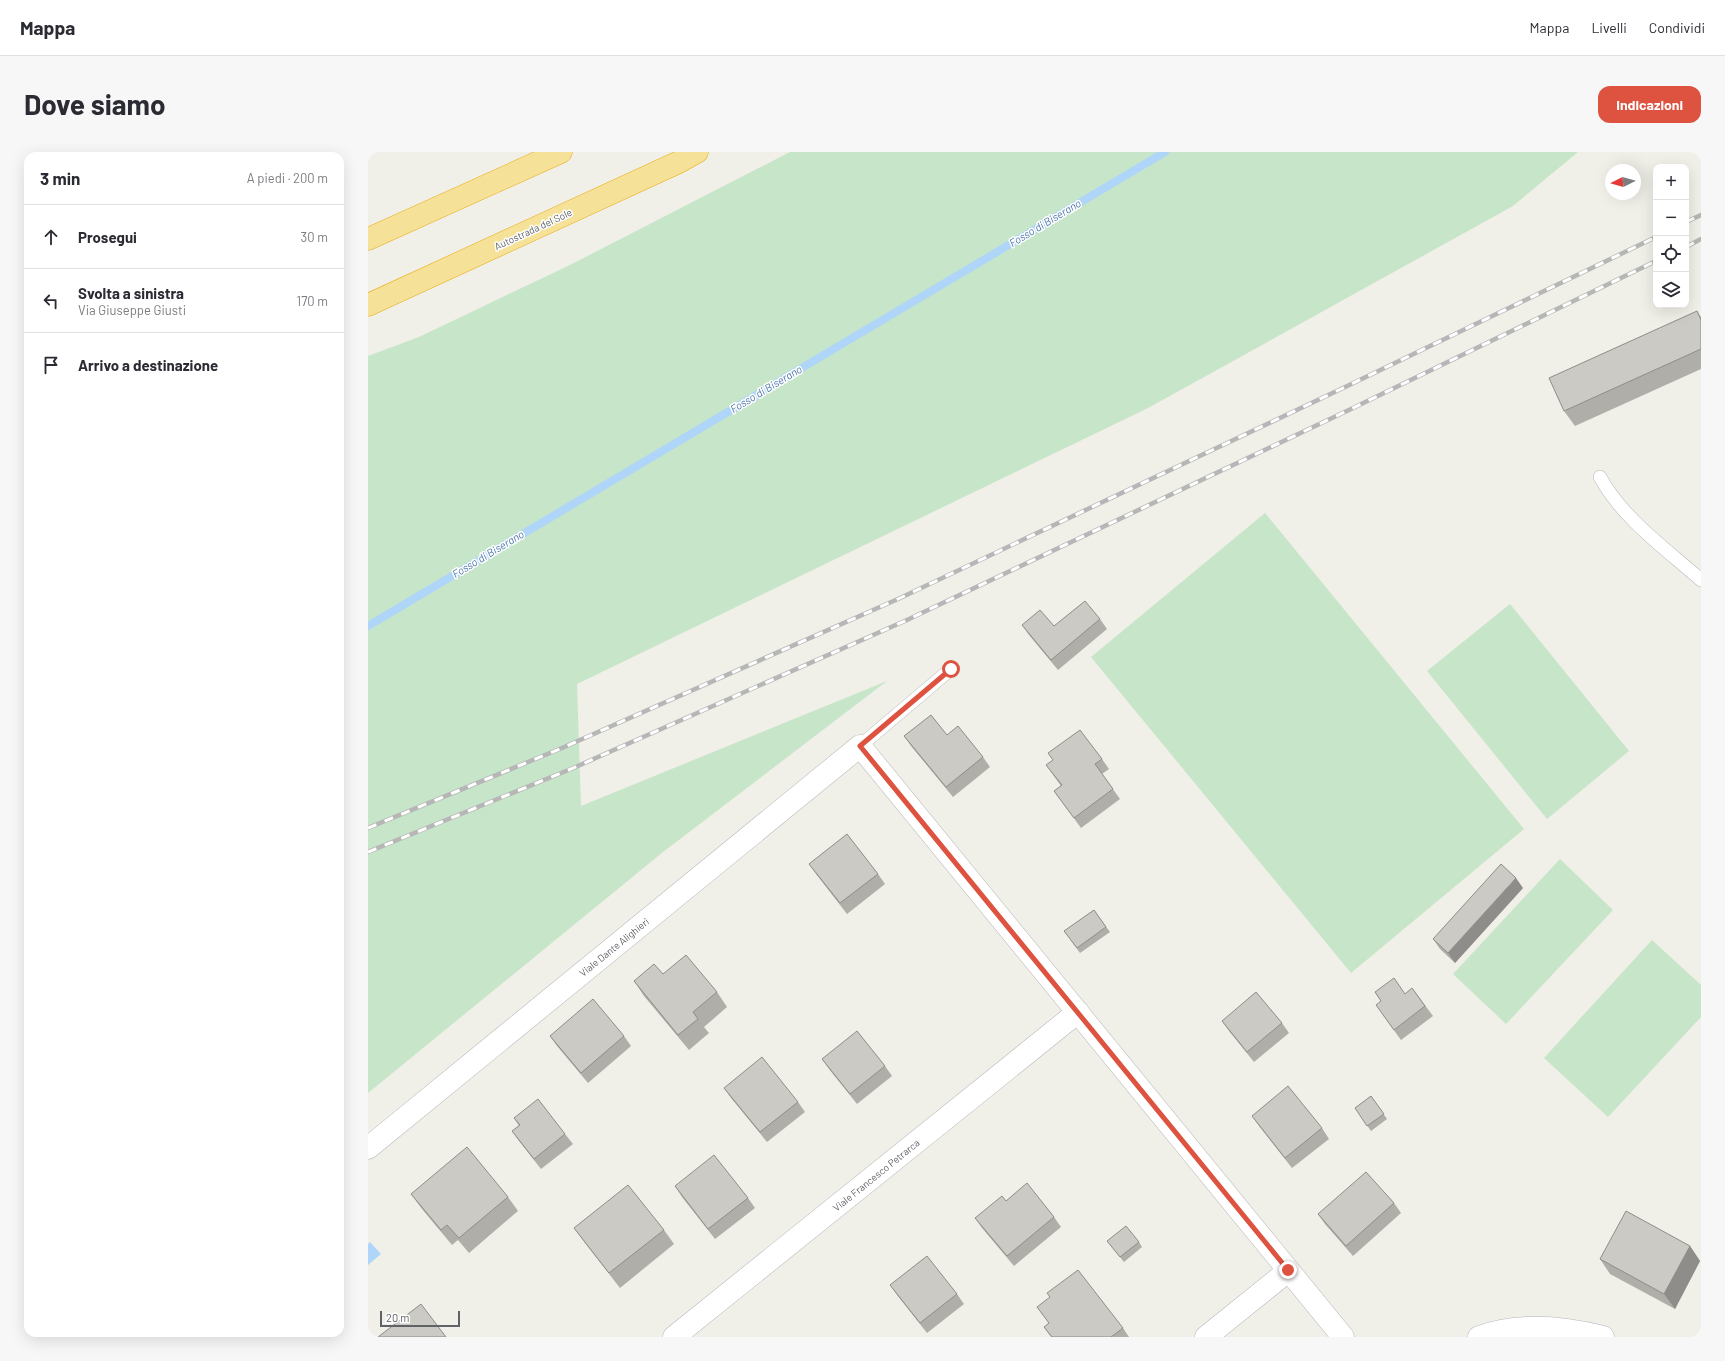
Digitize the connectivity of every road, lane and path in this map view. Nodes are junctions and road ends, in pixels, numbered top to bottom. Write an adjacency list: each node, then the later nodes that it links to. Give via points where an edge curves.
1 (561, 152): 3 (highway)
2 (697, 152): 4 (highway, Autostrada del Sole)
3 (368, 239)
4 (368, 305)
5 (1600, 477): 6 (lane, via 1630,517)
6 (1701, 580)
7 (951, 669): 8 (lane)
8 (860, 746): 9 (street); 10 (street, Viale Dante Alighieri)
9 (1078, 1012): 11 (street); 12 (street, Viale Francesco Petrarca)
10 (368, 1148)
11 (1288, 1270): 13 (street); 14 (street)
12 (674, 1337)
13 (1206, 1337)
14 (1343, 1337)
15 (1479, 1337): 16 (street, via 1523,1329 1554,1328)
16 (1603, 1337)

